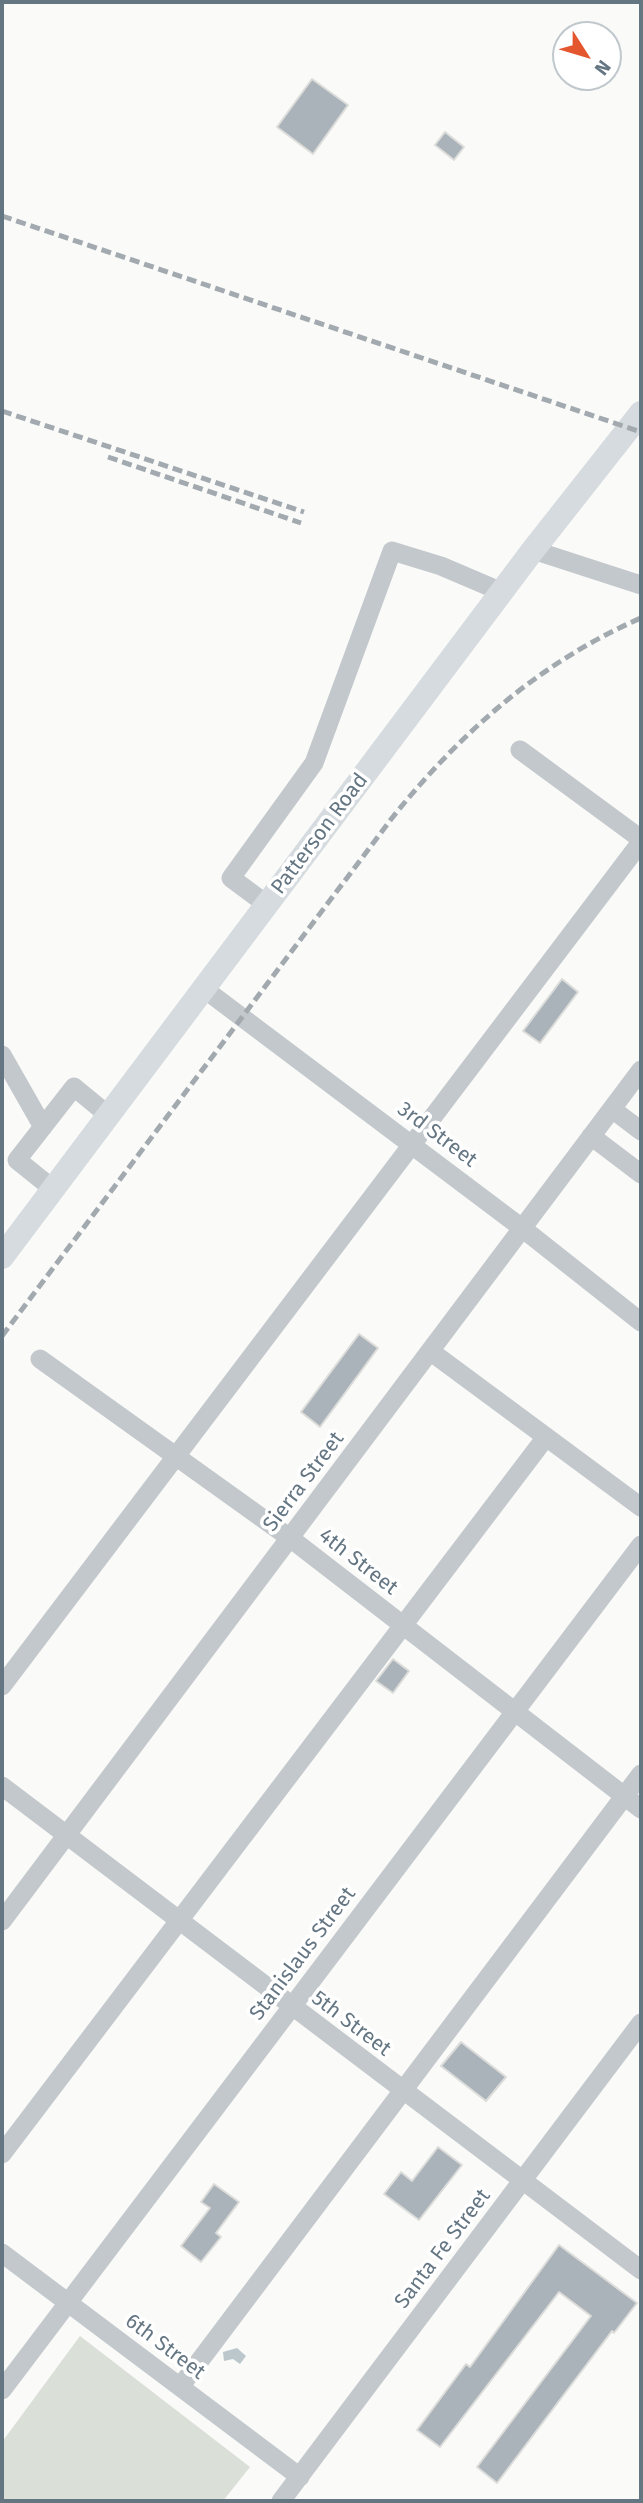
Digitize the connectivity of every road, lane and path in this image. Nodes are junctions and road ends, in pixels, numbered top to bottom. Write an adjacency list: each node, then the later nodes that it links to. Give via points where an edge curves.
1 (641, 413): 2 (main road, Patterson Road)
2 (533, 550): 3 (street); 4 (main road, Patterson Road)
3 (641, 585)
4 (502, 592): 7 (main road, Patterson Road); 7 (street, via 392,551 314,763 231,878)
5 (520, 750): 6 (street)
6 (641, 841): 16 (street)
7 (266, 904): 8 (main road, Patterson Road)
8 (202, 988): 12 (main road, Patterson Road); 16 (street, 3rd Street)
9 (2, 1055): 13 (street)
10 (641, 1070): 11 (street, Sierra Street)
11 (612, 1109): 14 (street); 15 (street, Sierra Street)
12 (108, 1115): 13 (street, via 74,1087); 18 (main road, Patterson Road)
13 (43, 1126): 18 (street, via 17,1160)
14 (641, 1131)
15 (591, 1136): 17 (street); 19 (street, Sierra Street)
16 (411, 1145): 19 (street, 3rd Street); 25 (street)
17 (641, 1174)
18 (52, 1189): 20 (main road, Patterson Road)
19 (522, 1228): 21 (street, 3rd Street); 22 (street, Sierra Street)
20 (2, 1257)
21 (641, 1322)
22 (430, 1351): 24 (street); 27 (street, Sierra Street)
23 (40, 1359): 25 (street, 4th Street)
24 (546, 1437): 26 (street); 29 (street)
25 (176, 1457): 27 (street, 4th Street); 30 (street)
26 (641, 1507)
27 (290, 1538): 29 (street, 4th Street); 36 (street, Sierra Street)
28 (641, 1545): 31 (street, Stanislaus Street)
29 (403, 1626): 31 (street, 4th Street); 38 (street)
30 (2, 1686)
31 (514, 1713): 34 (street, 4th Street); 39 (street, Stanislaus Street)
32 (641, 1773): 34 (street)
33 (2, 1786): 36 (street, 5th Street)
34 (624, 1796): 35 (street, 4th Street); 41 (street)
35 (641, 1809)
36 (66, 1833): 37 (street, Sierra Street); 38 (street, 5th Street)
37 (2, 1921)
38 (180, 1921): 39 (street, 5th Street); 42 (street)
39 (292, 2007): 41 (street, 5th Street); 46 (street, Stanislaus Street)
40 (641, 2023): 43 (street, Santa Fe Street)
41 (402, 2091): 43 (street, 5th Street); 47 (street)
42 (2, 2154)
43 (523, 2181): 45 (street, 5th Street); 49 (street, Santa Fe Street)
44 (2, 2253): 46 (street, 6th Street)
45 (641, 2270)
46 (68, 2303): 47 (street, 6th Street); 48 (street, Stanislaus Street)
47 (180, 2387): 49 (street, 6th Street)
48 (2, 2390)
49 (300, 2477): 50 (street, Santa Fe Street)
50 (281, 2501)

